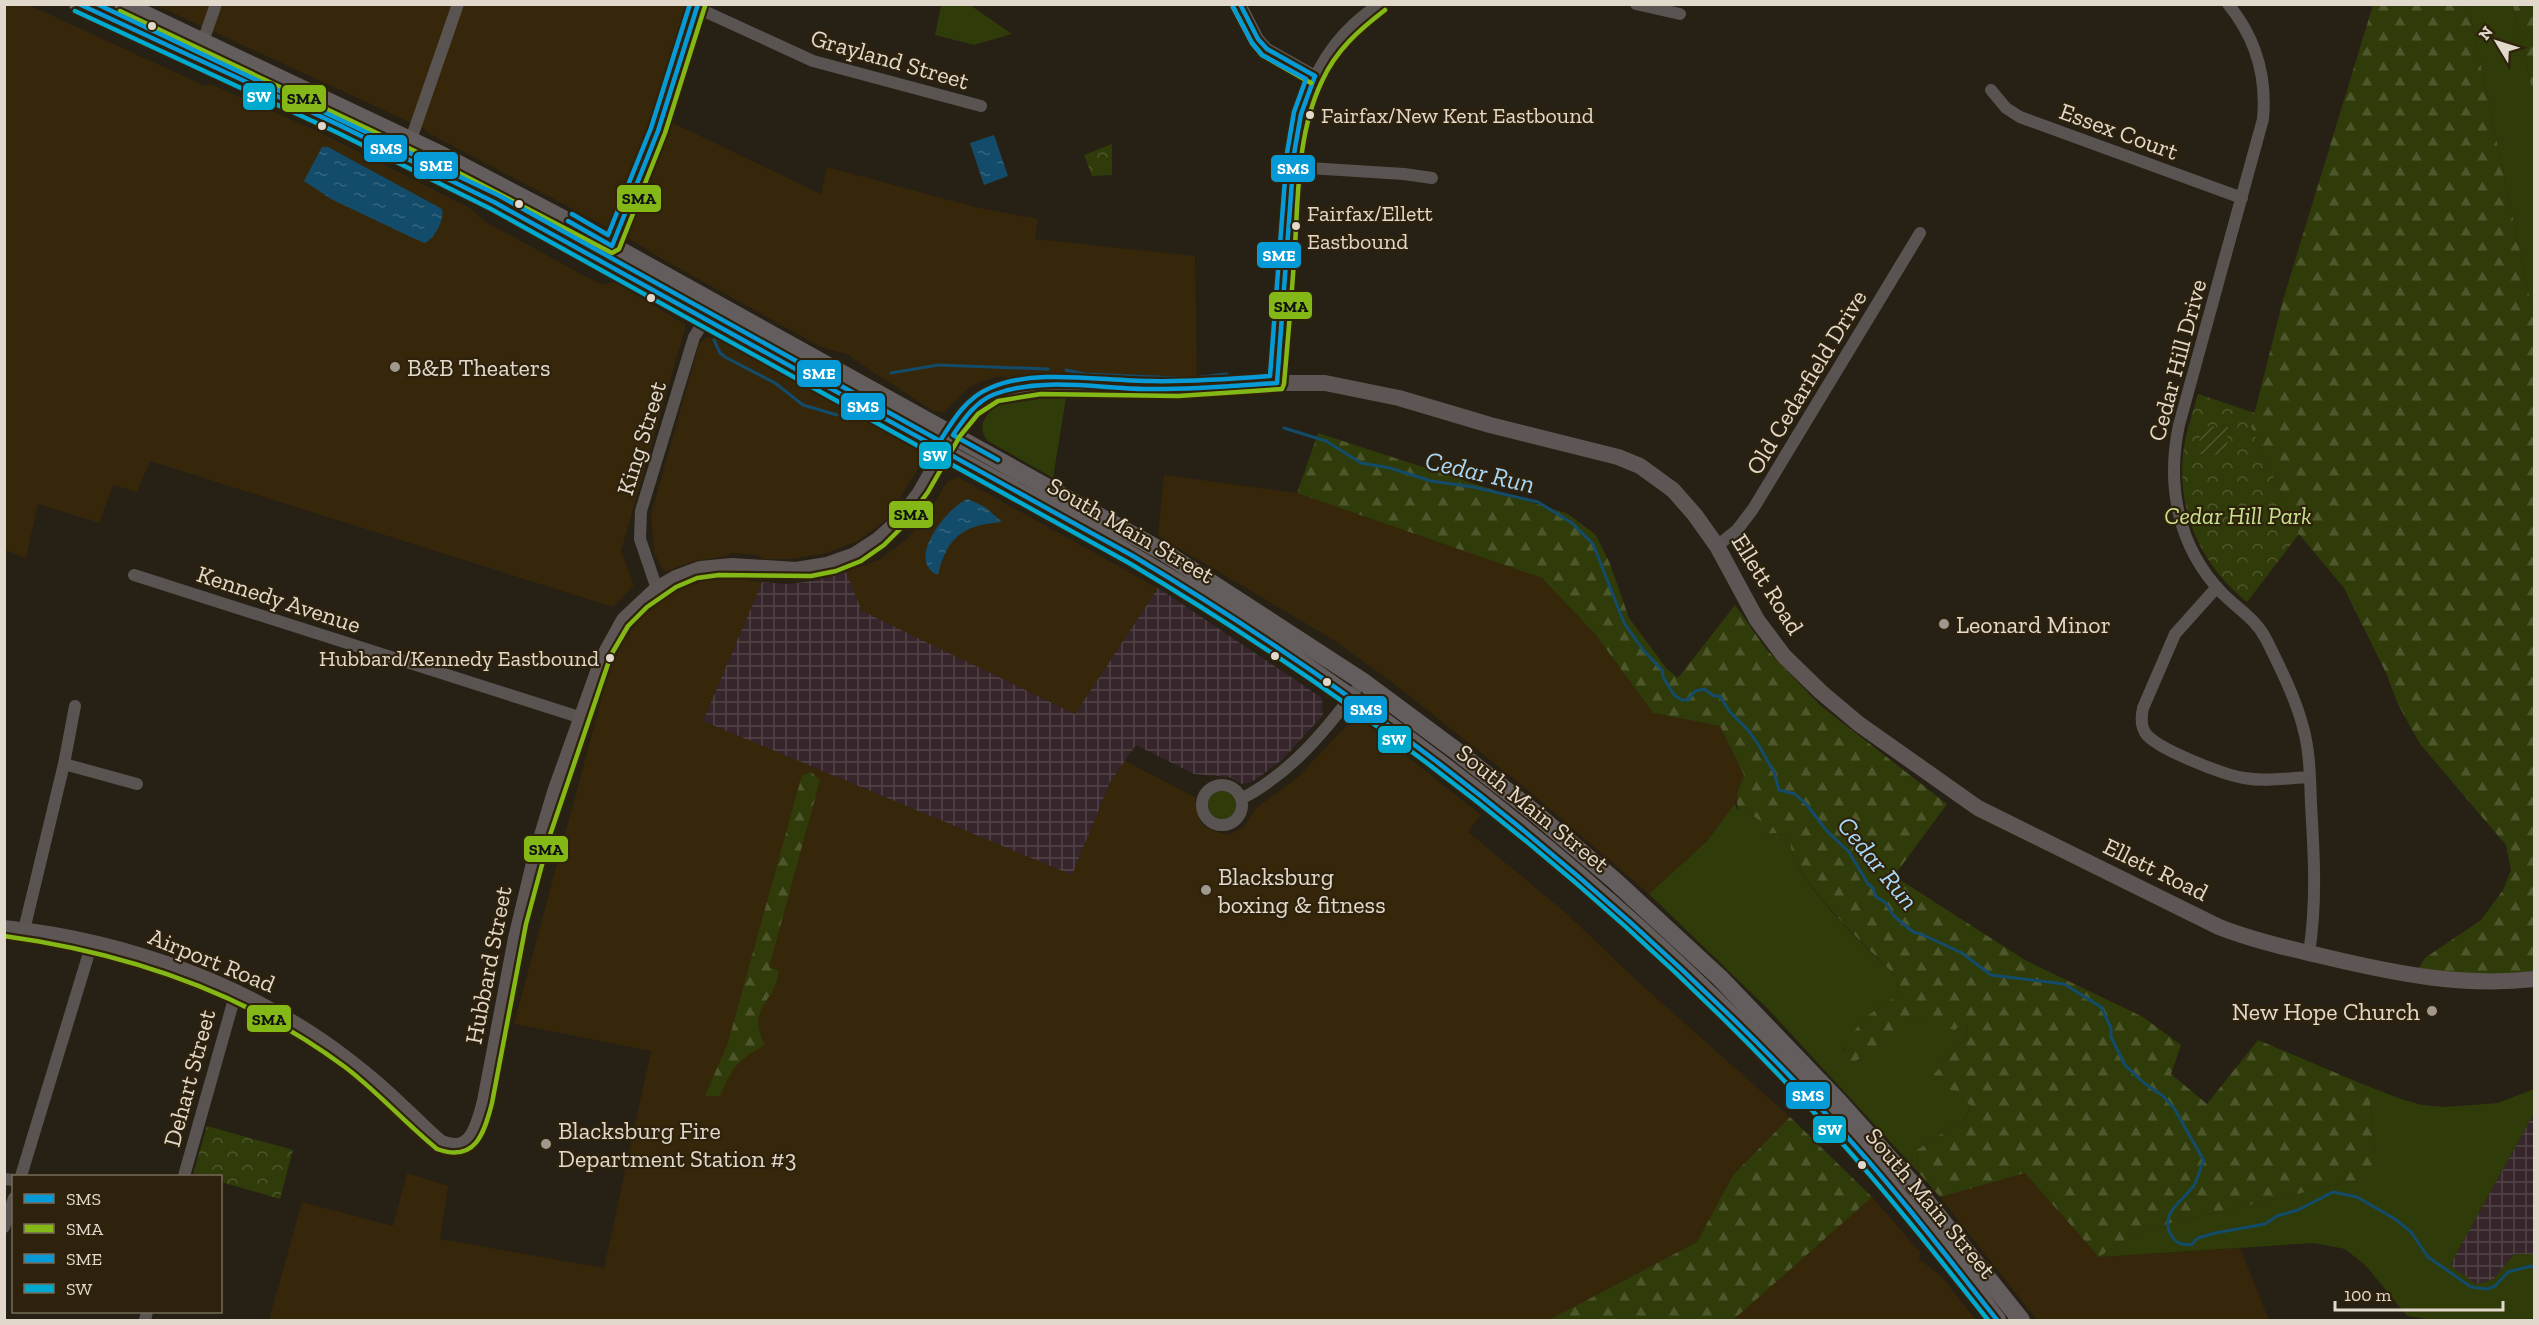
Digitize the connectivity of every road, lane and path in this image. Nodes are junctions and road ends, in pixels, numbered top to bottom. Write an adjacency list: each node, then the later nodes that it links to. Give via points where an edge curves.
1 (78, 4): 11 (main road, South Main Street)
2 (123, 4): 11 (main road, South Main Street)
3 (216, 4): 11 (street)
4 (458, 4): 15 (street)
5 (1239, 4): 12 (street, via 1267,49)
6 (1380, 4): 12 (street, via 1345,33)
7 (1636, 4): 10 (street)
8 (2228, 4): 18 (street, Cedar Hill Drive, via 2250,37 2264,87 2261,130)
9 (695, 6): 14 (street, Grayland Street, via 813,62); 20 (street, via 658,130)
10 (1680, 14)
11 (199, 51): 15 (main road, South Main Street)
12 (1315, 76): 16 (street, via 1301,114)
13 (1991, 90): 18 (street, Essex Court, via 2020,117)
14 (981, 106)
15 (407, 149): 20 (main road, South Main Street, via 502,186)
16 (1293, 167): 17 (street); 22 (street)
17 (1432, 178)
18 (2242, 198): 27 (street, Cedar Hill Drive, via 2179,425 2173,464 2182,529 2198,563)
19 (1920, 233): 25 (street, Old Cedarfield Drive, via 1753,509 1737,530)
20 (608, 254): 21 (main road, South Main Street)
21 (710, 311): 23 (main road, South Main Street); 24 (main road, South Main Street); 28 (street, King Street, via 694,337 641,511 640,539)
22 (1277, 383): 23 (street, Ellett Road, via 1187,389 1056,387 1005,391 977,405); 25 (street, Ellett Road, via 1325,383 1375,392 1618,457 1646,470 1673,490)
23 (952, 435): 24 (street, Ellett Road); 29 (main road, South Main Street, via 1165,553)
24 (943, 451): 28 (street, Hubbard Street, via 897,524 855,555 796,570 715,566 682,575); 30 (main road, South Main Street, via 1210,603)
25 (1717, 546): 40 (street, Ellett Road, via 1757,620 1800,673 1859,724 1962,798 2001,821 2219,927)
26 (134, 575): 32 (street, Kennedy Avenue)
27 (2217, 587): 34 (street, Cedar Hill Drive, via 2251,618 2266,639 2303,727); 34 (street, via 2170,644 2143,708 2144,731 2154,741 2227,775 2251,779)
28 (657, 589): 32 (street, Hubbard Street, via 615,632)
29 (1362, 681): 30 (street); 43 (main road, South Main Street, via 1455,750 1614,880 1720,978)
30 (1351, 697): 36 (street, via 1289,767); 44 (main road, South Main Street, via 1524,828 1624,915 1745,1030)
31 (75, 706): 33 (street)
32 (582, 718): 45 (street, Hubbard Street, via 555,792 525,898 479,1126)
33 (64, 764): 35 (street); 38 (street)
34 (2310, 777): 40 (street, Cedar Hill Drive, via 2315,904)
35 (137, 784)
36 (1241, 799)
37 (4, 928): 38 (street, Airport Road)
38 (24, 930): 39 (street, Airport Road)
39 (92, 943): 42 (street, Airport Road); 46 (street)
40 (2309, 953): 41 (street, Ellett Road, via 2423,978 2470,982)
41 (2535, 979)
42 (236, 992): 45 (street, Airport Road, via 277,1012 326,1044 385,1090 441,1143); 47 (street, Dehart Street)
43 (1837, 1100): 44 (main road); 51 (main road, South Main Street, via 1946,1225)
44 (1823, 1112): 50 (main road, South Main Street)
45 (464, 1144)
46 (21, 1175)
47 (184, 1175)
48 (12, 1204): 49 (street)
49 (4, 1227)
50 (1997, 1320)
51 (2021, 1320)

